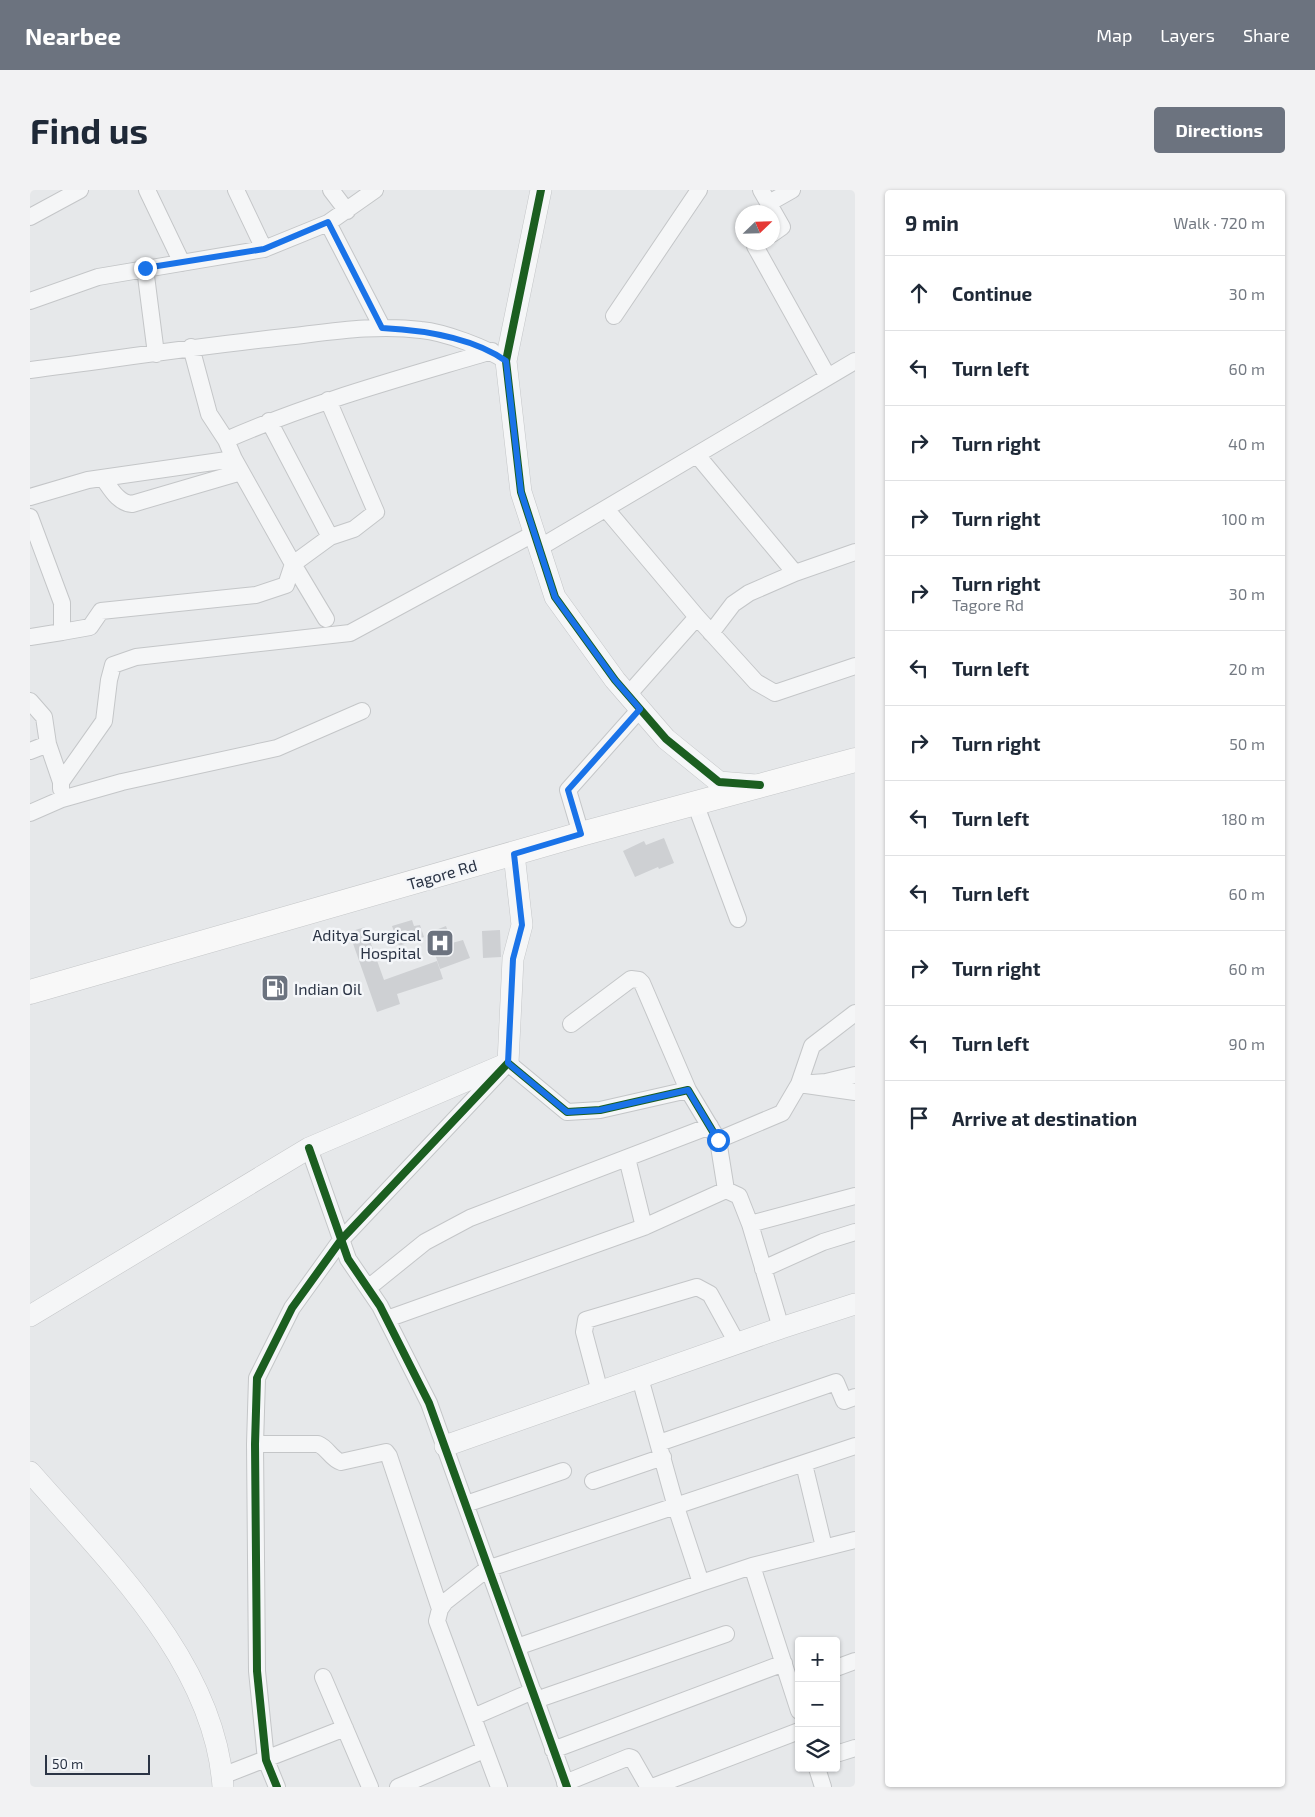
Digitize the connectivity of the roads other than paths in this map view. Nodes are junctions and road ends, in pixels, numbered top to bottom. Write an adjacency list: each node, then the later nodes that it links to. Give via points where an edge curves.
1 (80, 190): 9 (street)
2 (147, 190): 16 (street)
3 (236, 190): 14 (street)
4 (331, 190): 11 (street)
5 (375, 190): 11 (street)
6 (541, 190): 23 (street)
7 (699, 190): 19 (street)
8 (792, 190): 10 (street)
9 (56, 195): 12 (street)
10 (765, 197)
11 (347, 211): 13 (street)
12 (30, 217)
13 (328, 222): 14 (street); 20 (street)
14 (264, 249): 16 (street)
15 (757, 250): 26 (street)
16 (182, 263): 17 (street)
17 (145, 268): 18 (street, via 98,277); 22 (street)
18 (30, 301)
19 (614, 316)
20 (382, 328): 21 (street); 23 (street, via 423,330)
21 (191, 347): 22 (street); 29 (street, via 209,414)
22 (156, 354): 25 (street)
23 (499, 356): 27 (street); 37 (street, via 521,492)
24 (855, 361): 26 (street)
25 (30, 370)
26 (828, 377): 30 (street)
27 (328, 400): 28 (street); 36 (street, via 376,512 354,529)
28 (269, 421): 29 (street); 36 (street)
29 (226, 440): 31 (street)
30 (697, 455): 34 (street); 40 (street)
31 (238, 465): 32 (street); 32 (street, via 132,504 125,504 119,499); 39 (street)
32 (103, 478): 33 (street)
33 (30, 497)
34 (606, 508): 37 (street); 41 (street)
35 (30, 517): 43 (street, via 62,603)
36 (330, 537): 39 (street)
37 (537, 540): 48 (street, via 555,597); 53 (street, via 350,632 136,657 113,665 104,721)
38 (855, 552): 40 (street)
39 (293, 564): 42 (street); 43 (street, via 286,585 256,596 101,610 90,626)
40 (795, 573): 44 (street, via 749,593 733,604)
41 (697, 617): 44 (street); 48 (street)
42 (326, 619)
43 (62, 632): 45 (street)
44 (711, 633): 46 (street, via 756,682 775,693)
45 (30, 637)
46 (855, 666)
47 (30, 701): 50 (street, via 44,717)
48 (634, 702): 54 (street, via 666,739 718,782); 58 (street, via 568,790)
49 (362, 711): 55 (street, via 277,748 210,761)
50 (48, 744): 51 (street); 53 (street)
51 (30, 751)
52 (855, 760): 54 (main road, Tagore Rd)
53 (61, 782): 55 (street)
54 (760, 785): 56 (main road, Tagore Rd)
55 (62, 799): 57 (street)
56 (694, 803): 58 (main road, Tagore Rd); 60 (street)
57 (30, 812)
58 (581, 834): 59 (main road, Tagore Rd)
59 (514, 854): 61 (main road, Tagore Rd); 64 (street, via 522,925 513,959)
60 (738, 919)
61 (30, 992)
62 (855, 1012): 66 (street, via 812,1046)
63 (571, 1024): 67 (street, via 631,979 638,980)
64 (508, 1063): 67 (street, via 567,1112 600,1110); 70 (street); 77 (street)
65 (855, 1075): 66 (street, via 835,1081)
66 (799, 1084): 68 (street); 69 (street, via 782,1113)
67 (688, 1090): 69 (street)
68 (855, 1092)
69 (714, 1133): 71 (street); 72 (street)
70 (309, 1148): 77 (street); 81 (street)
71 (627, 1158): 75 (street); 79 (street, via 470,1218 425,1242)
72 (726, 1190): 74 (street, via 739,1196); 75 (street)
73 (855, 1196): 74 (street)
74 (750, 1224): 78 (street)
75 (644, 1227): 82 (street)
76 (855, 1232): 78 (street, via 823,1242)
77 (341, 1240): 79 (street, via 348,1259); 88 (street, via 292,1308 257,1378)
78 (764, 1269): 83 (street)
79 (368, 1288): 82 (street)
80 (855, 1304): 83 (street)
81 (30, 1316)
82 (387, 1319): 89 (street, via 429,1402)
83 (781, 1328): 84 (street)
84 (736, 1343): 85 (street); 86 (street, via 710,1294 697,1287 586,1320 584,1332)
85 (640, 1378): 86 (street); 91 (street)
86 (600, 1392): 89 (street)
87 (855, 1396): 91 (street, via 844,1401 836,1382)
88 (255, 1444): 103 (street, via 318,1444 341,1462 386,1452); 119 (street, via 258,1671)
89 (445, 1446): 96 (street)
90 (855, 1446): 92 (street)
91 (661, 1450): 95 (street); 97 (street)
92 (804, 1464): 97 (street); 99 (street)
93 (563, 1471): 96 (street)
94 (30, 1472): 121 (street, via 147,1608 189,1674 213,1730)
95 (592, 1481)
96 (466, 1504): 101 (street)
97 (676, 1507): 101 (street); 102 (street)
98 (855, 1540): 99 (street)
99 (824, 1547): 100 (street)
100 (752, 1566): 102 (street); 107 (street)
101 (487, 1569): 103 (street); 105 (street)
102 (701, 1583): 105 (street)
103 (440, 1609): 112 (street, via 437,1621)
104 (726, 1634): 111 (street)
105 (517, 1647): 111 (street)
106 (855, 1661): 108 (street)
107 (784, 1663): 110 (street); 117 (street)
108 (840, 1667)
109 (324, 1677): 113 (street)
110 (794, 1681)
111 (534, 1696): 112 (street); 117 (street)
112 (473, 1717): 116 (street)
113 (345, 1728): 119 (street); 124 (street)
114 (795, 1733): 122 (street, via 655,1786 648,1786 630,1757)
115 (855, 1748): 118 (street)
116 (484, 1750): 125 (street); 126 (street)
117 (553, 1750): 122 (street)
118 (840, 1753)
119 (266, 1760): 121 (street); 123 (street)
120 (818, 1772): 127 (street)
121 (223, 1782)
122 (566, 1785)
123 (277, 1787)
124 (370, 1787)
125 (398, 1787)
126 (499, 1787)
127 (822, 1787)

